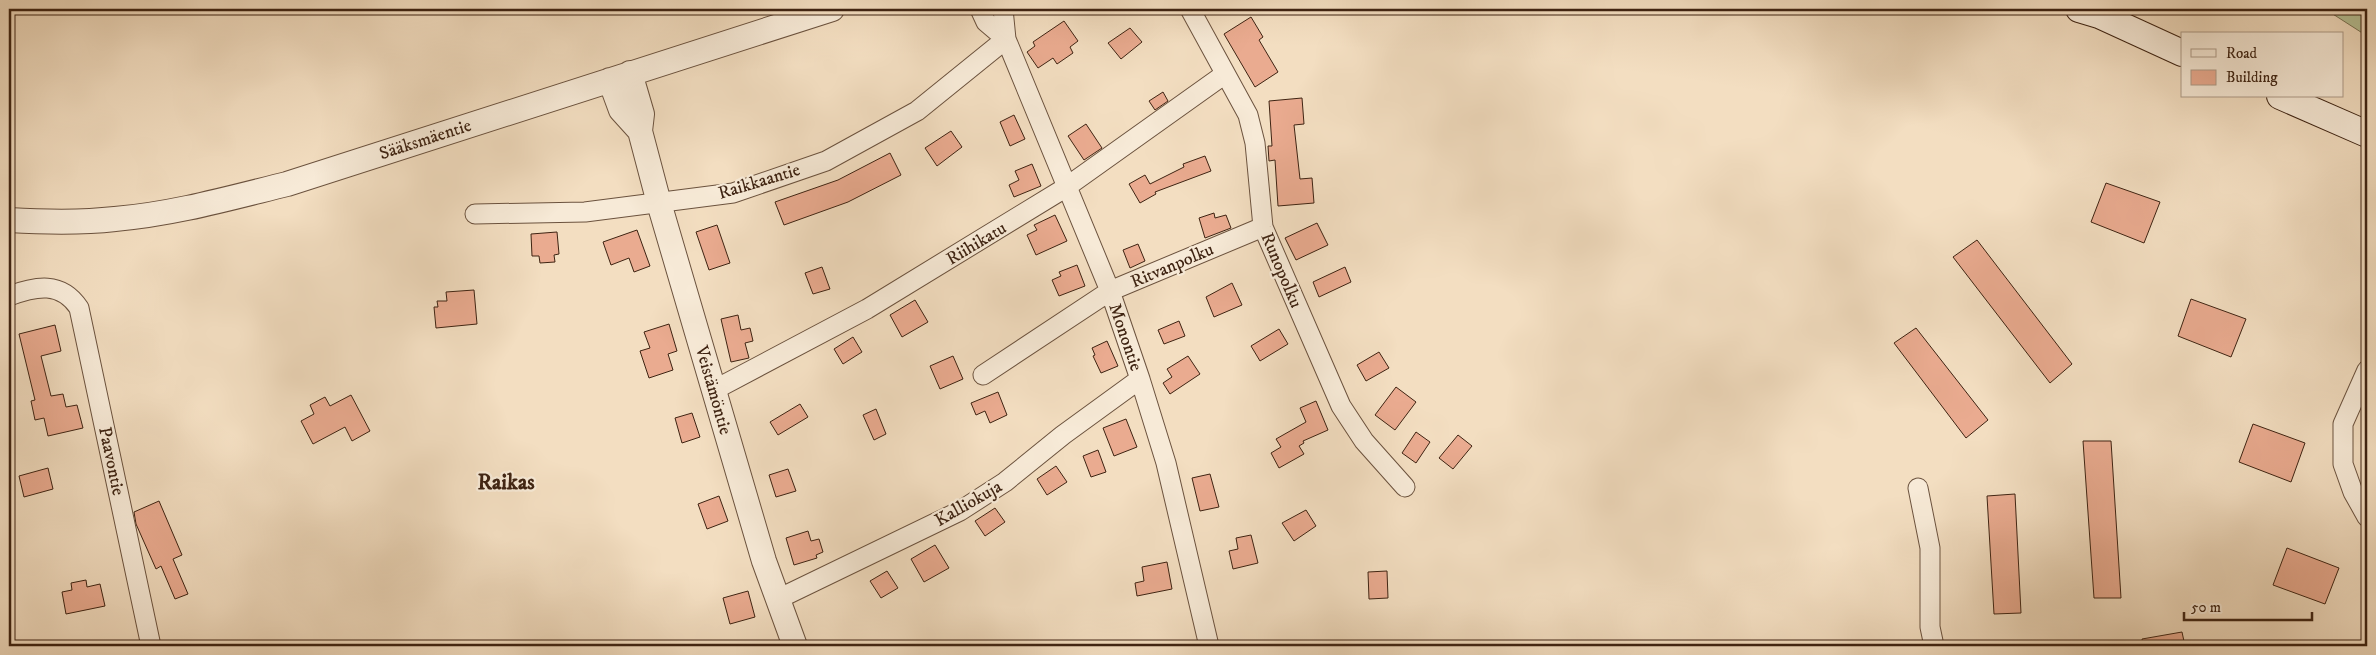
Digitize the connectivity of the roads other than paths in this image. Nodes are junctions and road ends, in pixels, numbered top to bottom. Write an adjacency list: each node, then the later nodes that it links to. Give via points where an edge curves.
1 (832, 9): 9 (street, Sääksmäentie)
2 (980, 9): 6 (street, Monontie, via 986,22)
3 (1003, 9): 6 (street, Monontie)
4 (1190, 9): 8 (street, Runopolku)
5 (2089, 11): 7 (main road)
6 (1006, 39): 12 (street, Monontie); 13 (street, Raikkaantie, via 917,111 826,161 733,193)
7 (2181, 53)
8 (1225, 74): 12 (street, Riihikatu); 16 (street, Runopolku, via 1248,114 1255,143)
9 (620, 76): 13 (street, Veistämöntie, via 642,114 640,131); 15 (street, Sääksmäentie, via 287,184 202,205 116,219)
10 (2285, 98): 11 (main road)
11 (2367, 134)
12 (1066, 188): 17 (street, Monontie); 22 (street, Riihikatu, via 867,309)
13 (659, 203): 14 (street, Raikkaantie, via 585,212); 22 (street, Veistämöntie)
14 (475, 214)
15 (9, 220)
16 (1263, 227): 17 (street, Ritvanpolku); 23 (street, Runopolku, via 1341,406 1364,441)
17 (1110, 291): 20 (street, Ritvanpolku); 21 (street, Monontie)
18 (12, 295): 27 (street, Paavontie, via 53,288 72,297 79,308)
19 (2367, 370): 25 (street, via 2343,424 2343,464)
20 (983, 375)
21 (1140, 379): 26 (street, Kalliokuja, via 1005,482 960,511); 29 (street, Monontie, via 1166,463)
22 (714, 390): 26 (street, Veistämöntie)
23 (1405, 487)
24 (1918, 488): 30 (street, via 1930,548 1930,627)
25 (2367, 517)
26 (778, 599): 28 (street, Veistämöntie)
27 (151, 646)
28 (795, 646)
29 (1209, 646)
30 (1934, 646)

